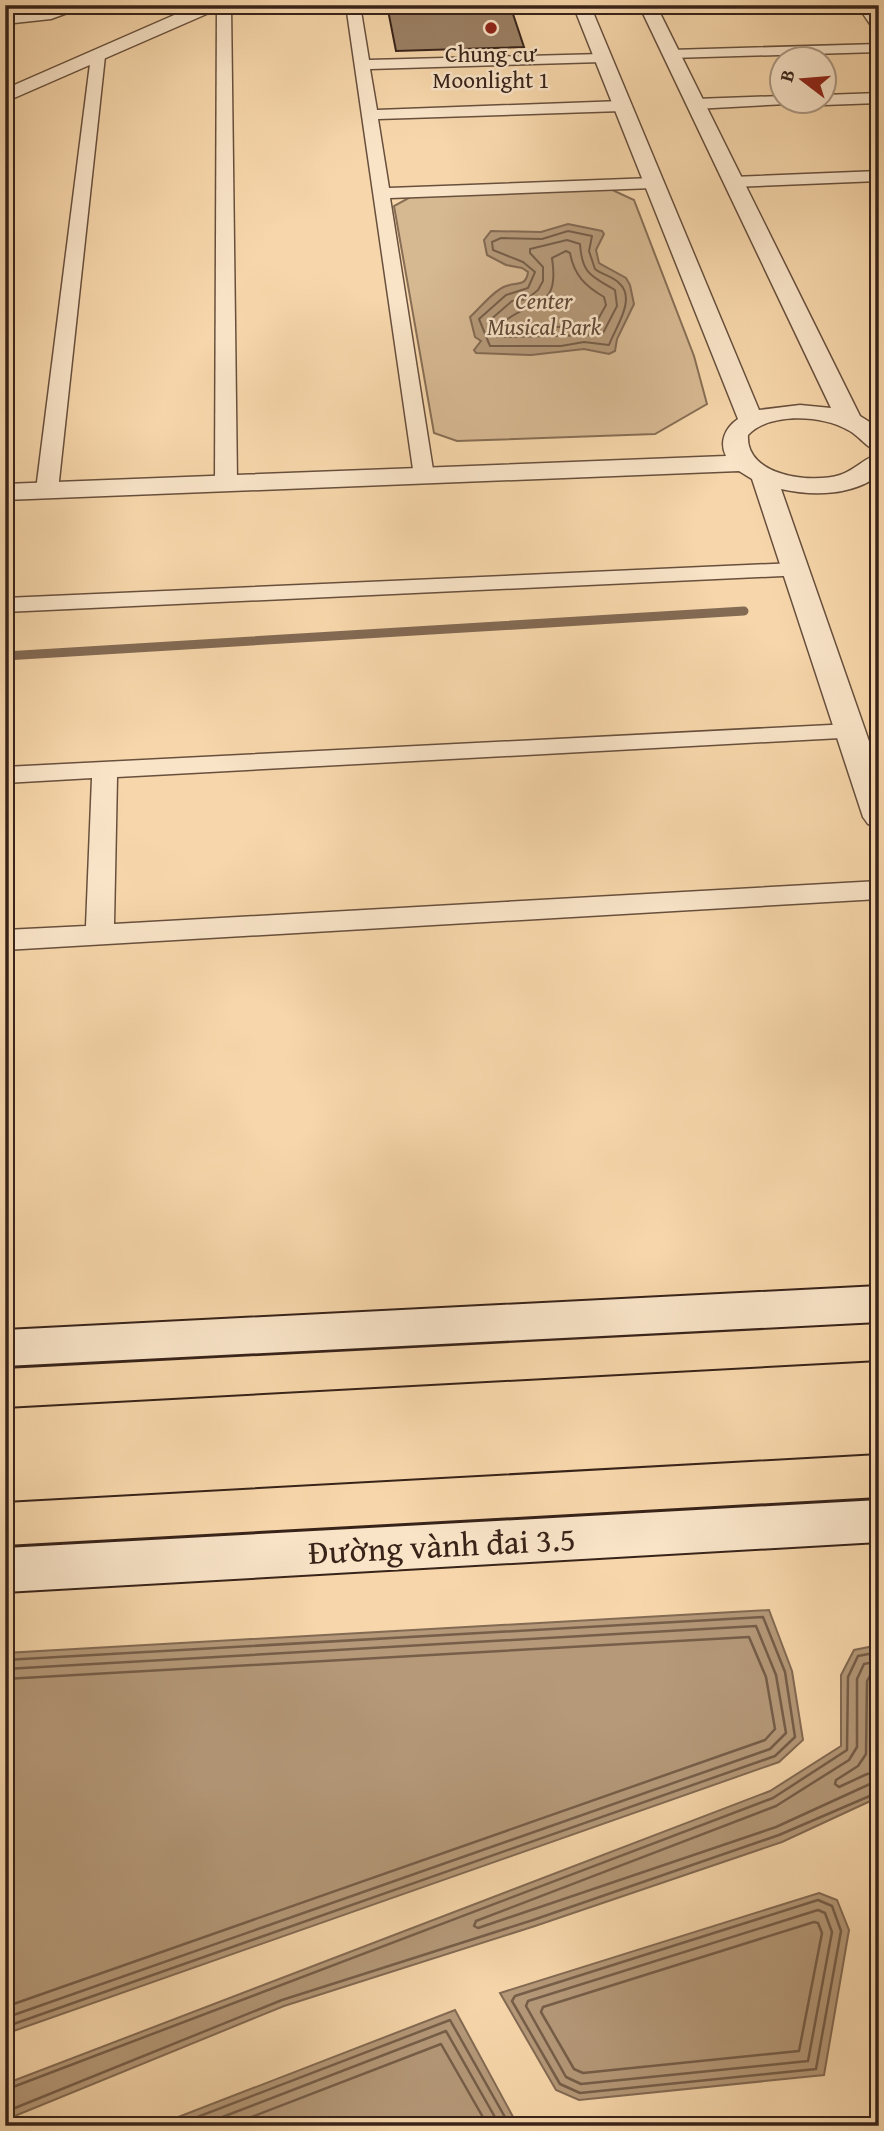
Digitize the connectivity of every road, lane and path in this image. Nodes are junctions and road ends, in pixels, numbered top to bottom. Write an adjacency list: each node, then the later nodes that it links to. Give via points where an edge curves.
1 (82, 5): 8 (street, via 51,15)
2 (212, 5): 12 (street)
3 (224, 5): 30 (street)
4 (353, 5): 14 (street)
5 (581, 5): 13 (street)
6 (647, 5): 11 (street)
7 (863, 5): 9 (street)
8 (5, 20)
9 (879, 27)
10 (879, 48): 11 (street)
11 (671, 54): 19 (street)
12 (98, 56): 15 (street); 31 (street)
13 (602, 58): 14 (street); 20 (street)
14 (363, 65): 21 (street)
15 (5, 96)
16 (879, 98): 17 (street)
17 (838, 99)
18 (768, 101): 19 (street)
19 (695, 104): 23 (street)
20 (622, 106): 21 (street); 24 (street)
21 (370, 116): 25 (street)
22 (879, 176): 23 (street)
23 (733, 182): 27 (street)
24 (653, 183): 25 (street); 26 (street)
25 (382, 193): 28 (street)
26 (748, 449): 27 (street, via 796,484 832,485 853,480); 27 (street, via 768,415 816,412); 28 (street); 28 (street, via 701,440); 33 (street)
27 (873, 449)
28 (422, 464): 30 (street)
29 (5, 471): 31 (street)
30 (226, 472): 31 (street)
31 (48, 480): 32 (street)
32 (5, 492)
33 (795, 570): 34 (street); 35 (street)
34 (5, 605)
35 (850, 732): 36 (street); 38 (street)
36 (105, 770): 37 (street); 40 (street)
37 (5, 775)
38 (879, 817)
39 (879, 890): 40 (street)
40 (100, 935): 41 (street)
41 (5, 940)
42 (879, 1304): 44 (main road)
43 (879, 1342): 45 (main road)
44 (5, 1348)
45 (5, 1388)
46 (879, 1476): 48 (main road, Đường vành đai 3.5)
47 (879, 1521): 49 (main road, Đường vành đai 3.5)
48 (5, 1524)
49 (5, 1570)

